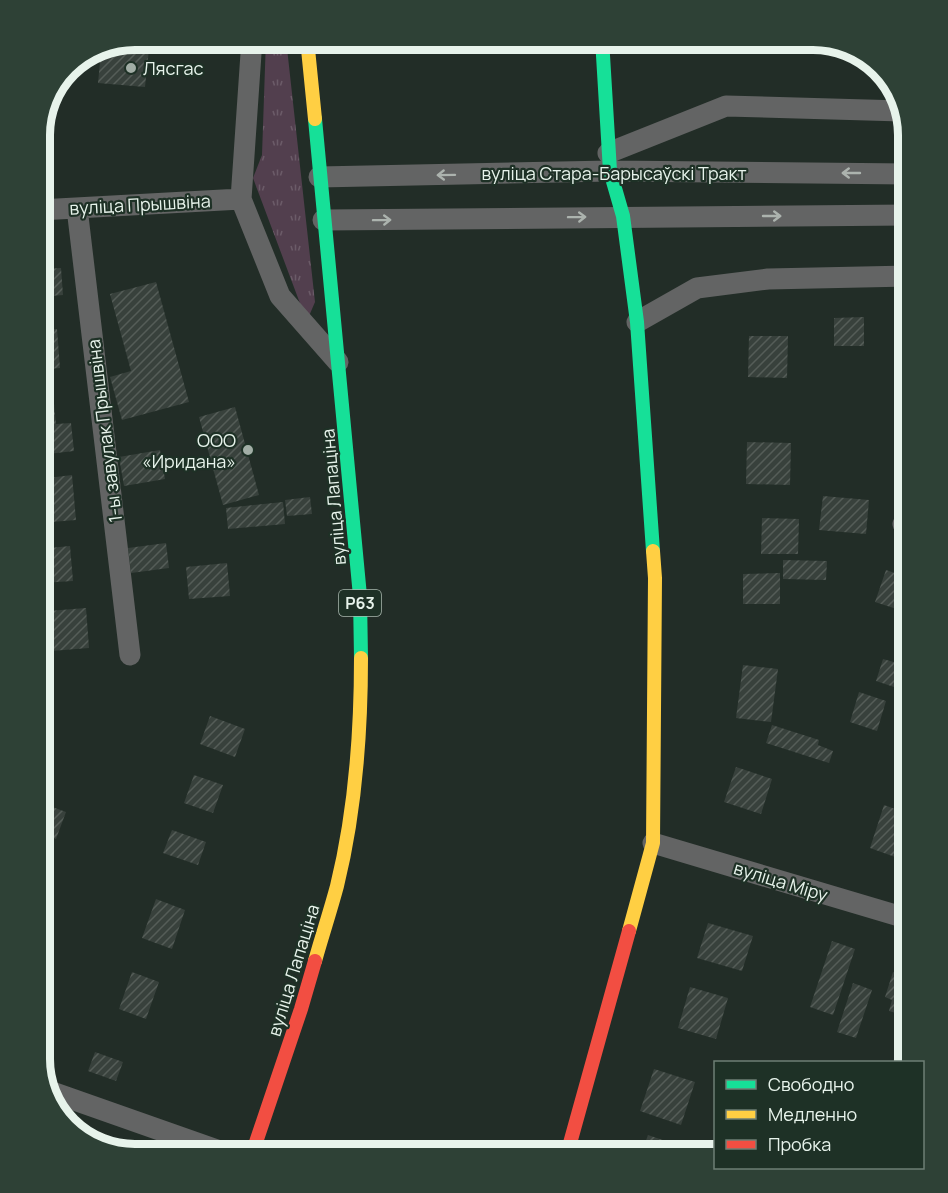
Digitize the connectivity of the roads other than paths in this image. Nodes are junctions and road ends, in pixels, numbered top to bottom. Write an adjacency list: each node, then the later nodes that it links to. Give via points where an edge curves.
1 (251, 49): 8 (street)
2 (308, 49): 7 (main road, вуліца Лапаціна / Р63)
3 (603, 50): 5 (main road)
4 (895, 111): 5 (street, via 726,106)
5 (609, 162): 6 (street, вуліца Стара-Барысаўскі Тракт, one-way to 5); 7 (street, вуліца Стара-Барысаўскі Тракт, one-way to 7); 12 (main road)
6 (898, 174)
7 (320, 177): 13 (main road, вуліца Лапаціна / Р63)
8 (242, 199): 9 (street, вуліца Прышвіна); 16 (street, via 280,297)
9 (77, 208): 10 (street, вуліца Прышвіна); 17 (street, 1-ы завулак Прышвіна)
10 (50, 209)
11 (898, 215): 12 (street, one-way to 11)
12 (623, 216): 13 (street, one-way to 12); 15 (main road)
13 (323, 220): 16 (main road, вуліца Лапаціна / Р63)
14 (898, 276): 15 (street, via 768,279 697,288)
15 (637, 322): 18 (main road, via 655,579)
16 (339, 363): 22 (main road, вуліца Лапаціна / Р63, via 360,596 361,689 353,800 337,885)
17 (130, 655)
18 (653, 843): 19 (street, вуліца Міру); 23 (main road)
19 (898, 916)
20 (57, 1094): 21 (street)
21 (200, 1144)
22 (255, 1144)
23 (570, 1144)

